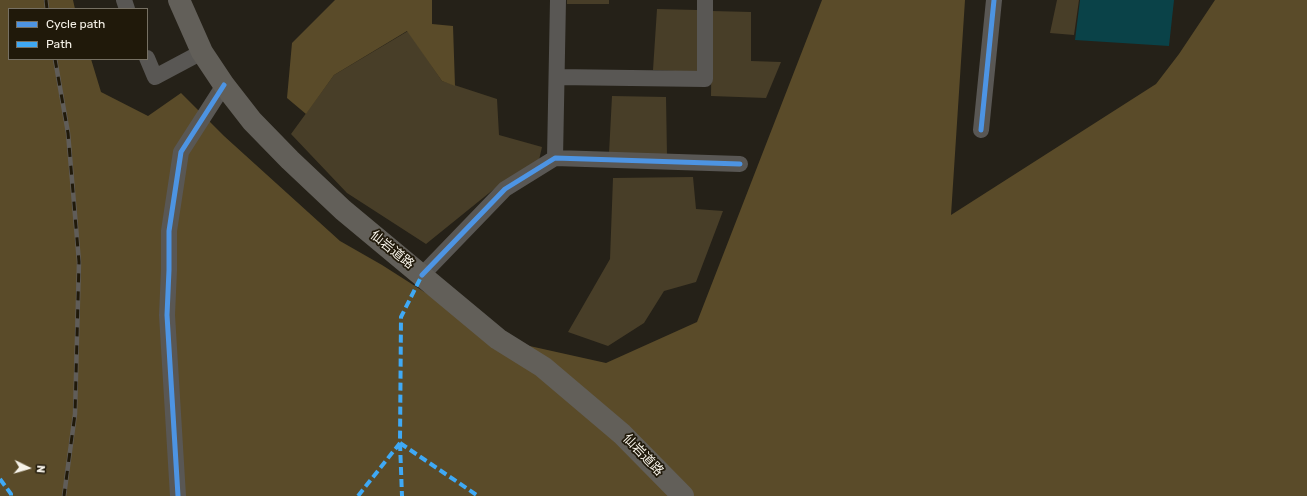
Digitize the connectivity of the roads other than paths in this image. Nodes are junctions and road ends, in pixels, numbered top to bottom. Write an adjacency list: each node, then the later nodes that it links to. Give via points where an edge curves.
1 (179, 0): 5 (highway, 仙岩道路)
2 (558, 0): 7 (street)
3 (705, 0): 7 (street, via 706,79)
4 (994, 0): 9 (street)
5 (202, 52): 6 (street, via 155,77); 8 (highway, 仙岩道路)
6 (148, 60)
7 (558, 77): 10 (street)
8 (224, 86): 12 (highway, 仙岩道路, via 252,121 322,190); 13 (street, via 181,152 169,231 167,315)
9 (981, 130)
10 (555, 158): 11 (street); 12 (street, via 505,189)
11 (740, 164)
12 (422, 275): 14 (highway, 仙岩道路, via 498,339 543,367 622,434)
13 (178, 496)
14 (682, 496)

